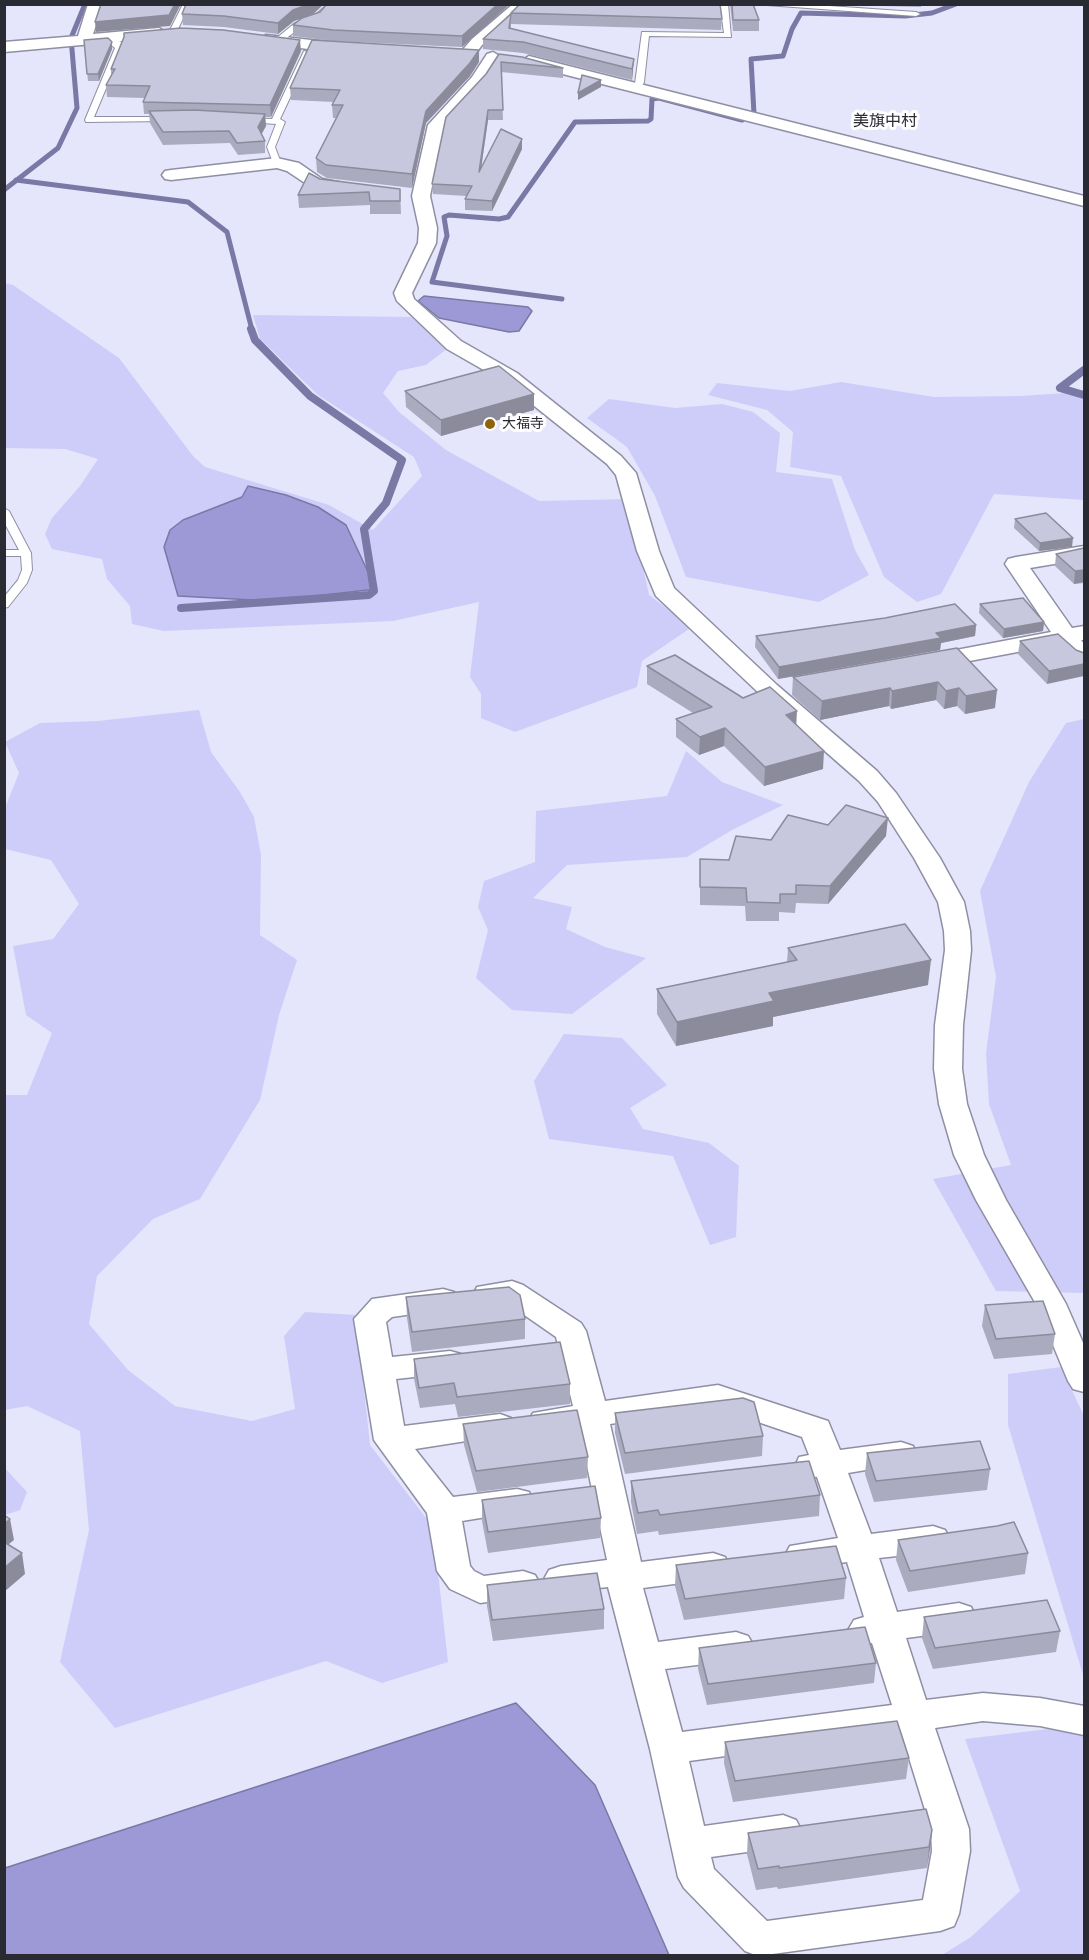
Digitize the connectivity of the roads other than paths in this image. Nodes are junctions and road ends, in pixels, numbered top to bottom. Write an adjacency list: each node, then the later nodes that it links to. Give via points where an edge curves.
1 (96, 4): 12 (street)
2 (187, 4): 8 (lane)
3 (333, 4): 13 (lane, via 316,19 298,25)
4 (523, 4): 17 (street, via 461,53)
5 (724, 4): 18 (lane, via 728,35 645,34)
6 (756, 4): 7 (lane)
7 (916, 14)
8 (169, 32): 9 (street); 11 (street)
9 (191, 32)
10 (246, 37): 13 (street)
11 (108, 38): 12 (street); 19 (lane, via 119,48 89,120)
12 (82, 40): 15 (street)
13 (277, 41): 14 (street)
14 (310, 45): 16 (street); 21 (lane)
15 (4, 46)
16 (363, 49)
17 (493, 57): 18 (street, via 547,65); 38 (street, via 478,80 436,124 410,195 428,232 425,250 403,293 406,301 454,345 510,377 614,460 626,473 664,591 781,688 868,776 927,858 951,902 958,950 949,1025 948,1069 953,1104 969,1155 1050,1304)
18 (636, 89): 25 (street)
19 (172, 119)
20 (237, 120): 21 (lane)
21 (275, 122): 22 (lane, via 281,122 271,147)
22 (277, 163): 23 (street); 24 (street, via 293,167 321,185)
23 (171, 175)
24 (361, 191)
25 (1084, 201)
26 (4, 511): 28 (lane)
27 (4, 553): 28 (lane)
28 (26, 553): 30 (lane, via 23,581)
29 (1084, 553): 31 (street, via 1016,564)
30 (4, 605)
31 (1075, 635): 32 (street); 33 (street)
32 (1084, 657)
33 (906, 666)
34 (575, 1347): 35 (street); 37 (street, via 570,1331 513,1292 383,1307 370,1319); 39 (street)
35 (541, 1351)
36 (483, 1358): 37 (street)
37 (380, 1370): 40 (street)
38 (1084, 1381)
39 (592, 1415): 40 (street); 42 (street, via 718,1396 816,1429); 45 (street)
40 (390, 1440): 46 (street)
41 (931, 1450): 42 (street)
42 (830, 1464): 43 (street); 48 (street)
43 (783, 1469)
44 (644, 1485): 45 (street)
45 (609, 1489): 46 (street); 51 (street, via 624,1560)
46 (444, 1511): 51 (street, via 454,1570 462,1580 480,1590 604,1573)
47 (960, 1536): 48 (street)
48 (859, 1548): 49 (street); 53 (street)
49 (777, 1558)
50 (741, 1563): 51 (street)
51 (623, 1577): 56 (street)
52 (988, 1613): 53 (street)
53 (884, 1627): 54 (street); 57 (street)
54 (838, 1633)
55 (770, 1642): 56 (street)
56 (645, 1658): 59 (street)
57 (912, 1717): 58 (street, via 983,1707); 59 (street); 61 (street, via 926,1812 951,1829 940,1914 759,1939 697,1877)
58 (1084, 1720)
59 (668, 1749): 61 (street)
60 (816, 1827): 61 (street)
61 (689, 1844)

